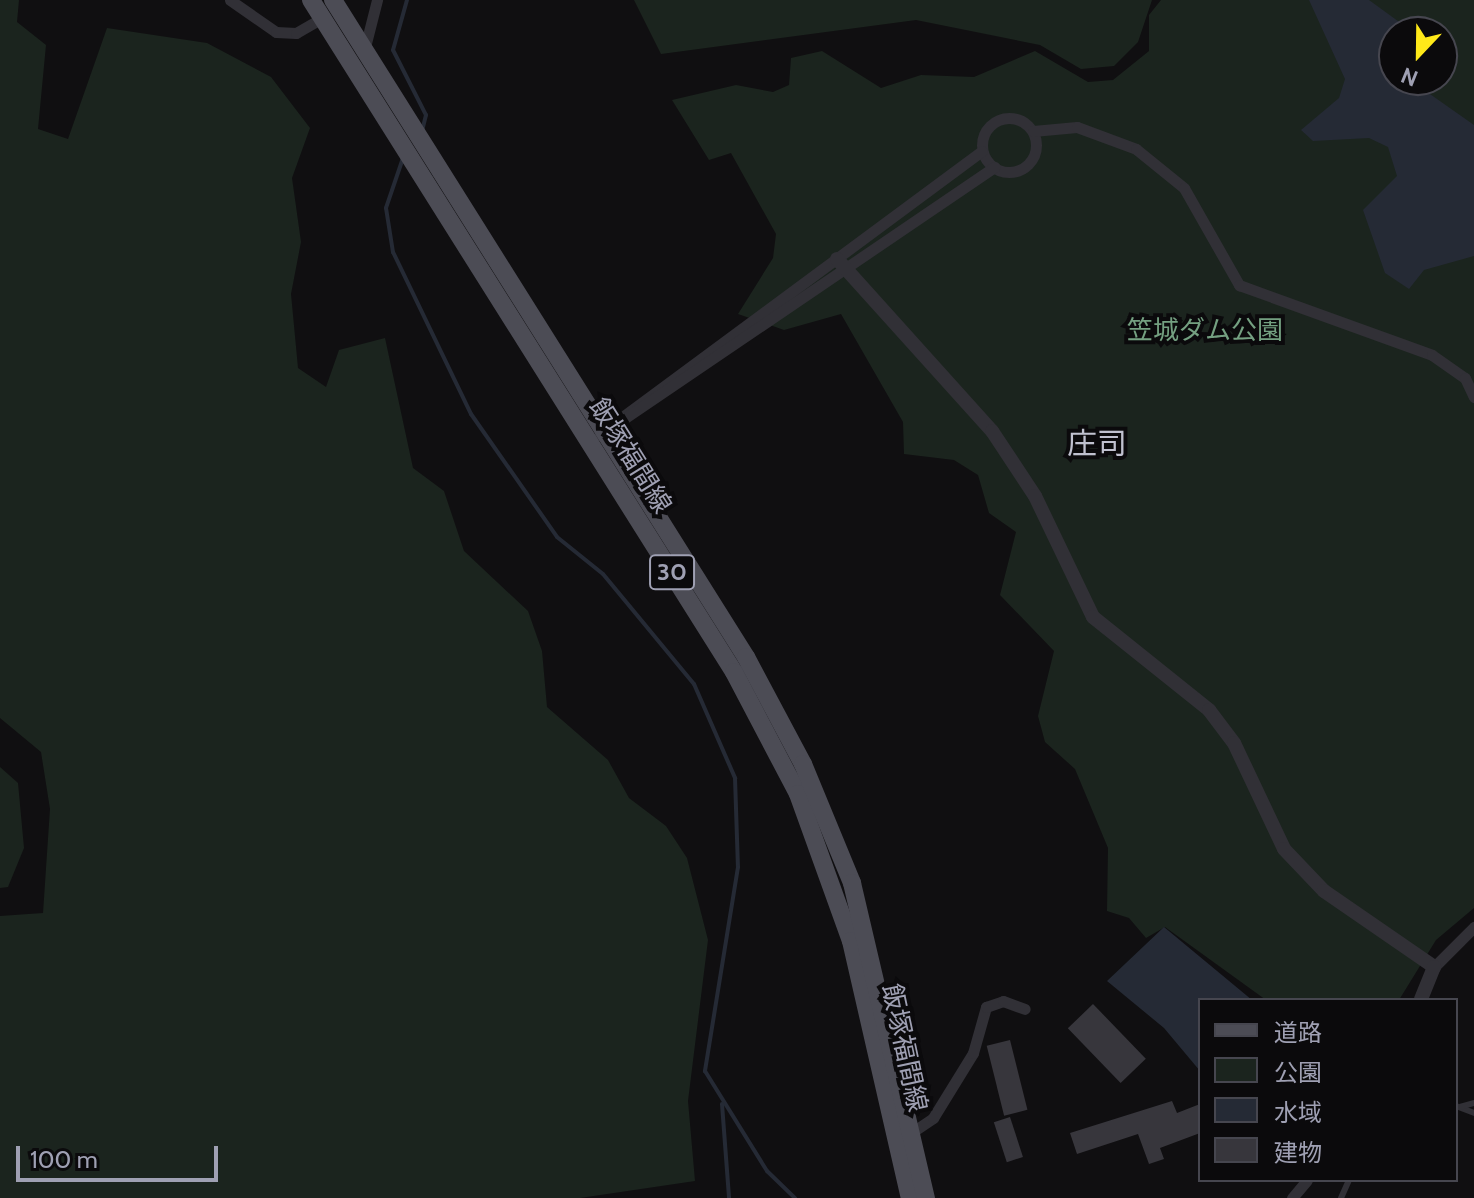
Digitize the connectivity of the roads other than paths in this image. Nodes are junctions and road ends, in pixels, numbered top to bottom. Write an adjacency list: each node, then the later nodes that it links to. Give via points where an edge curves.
1 (230, 0): 5 (street, via 276,32 296,33)
2 (311, 0): 5 (main road, 飯塚福間線 / 30)
3 (333, 0): 6 (main road, 飯塚福間線 / 30)
4 (377, 0): 6 (street)
5 (322, 18): 12 (main road, 飯塚福間線 / 30)
6 (364, 51): 12 (main road, 飯塚福間線 / 30)
7 (1033, 131): 8 (street, via 1020,119 994,121); 9 (street, via 1036,146 1026,166); 11 (street, via 1087,129 1136,149 1184,188 1239,285 1432,355 1465,378)
8 (982, 151): 9 (street); 10 (street)
9 (994, 167): 10 (street)
10 (842, 264): 12 (street); 14 (street, via 992,431 1035,496 1093,617 1209,710 1234,743 1284,849 1324,891)
11 (1474, 397)
12 (598, 437): 20 (main road, 飯塚福間線 / 30, via 803,764 852,883)
13 (1474, 927): 14 (street)
14 (1434, 967): 15 (street)
15 (1422, 998)
16 (1025, 1009): 20 (street, via 1003,1001 986,1007 973,1053 927,1128)
17 (1474, 1103): 18 (lane)
18 (1458, 1106): 19 (lane)
19 (1474, 1114)
20 (905, 1137): 22 (main road, 飯塚福間線 / 30); 23 (main road, 飯塚福間線 / 30)
21 (1305, 1182): 24 (street)
22 (910, 1198)
23 (926, 1198)
24 (1292, 1198)

